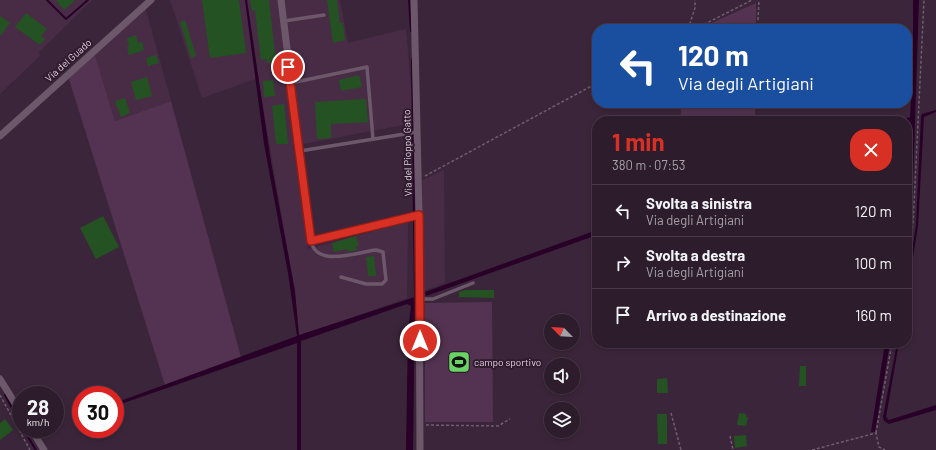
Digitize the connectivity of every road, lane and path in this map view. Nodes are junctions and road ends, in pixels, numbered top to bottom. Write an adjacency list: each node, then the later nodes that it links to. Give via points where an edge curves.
1 (151, 0): 16 (street, Via del Guado)
2 (281, 0): 10 (street)
3 (414, 0): 15 (street, Via del Pioppo Gatto)
4 (695, 0): 11 (path)
5 (752, 0): 12 (path)
6 (759, 0): 9 (path)
7 (924, 0): 21 (path)
8 (324, 15): 10 (lane)
9 (758, 20)
10 (283, 22): 13 (street)
11 (690, 24)
12 (705, 24)
13 (290, 83): 17 (lane, via 367,67); 18 (street)
14 (592, 86): 19 (path, via 458,156 426,176)
15 (417, 132): 17 (lane); 19 (street, Via del Pioppo Gatto)
16 (0, 136)
17 (373, 139): 18 (lane)
18 (299, 152): 22 (street)
19 (418, 177): 20 (street, Via del Pioppo Gatto)
20 (419, 215): 22 (street); 25 (street, Via del Pioppo Gatto)
21 (912, 230)
22 (311, 241): 23 (lane, via 317,252 336,258 376,250 382,252 386,280 382,284 366,284)
23 (341, 277)
24 (473, 284): 25 (lane, via 433,299)
25 (420, 300): 32 (street, Via del Pioppo Gatto)
26 (891, 348): 33 (path)
27 (0, 379): 29 (street)
28 (0, 395): 36 (path)
29 (12, 398)
30 (671, 413): 39 (path)
31 (510, 419): 32 (path, via 498,426)
32 (420, 425): 38 (street, Via del Pioppo Gatto)
33 (876, 433): 41 (path); 42 (path, via 879,447)
34 (730, 436): 40 (path)
35 (37, 438): 37 (street)
36 (30, 450)
37 (44, 450)
38 (420, 450)
39 (681, 450)
40 (732, 450)
41 (812, 450)
42 (885, 450)

